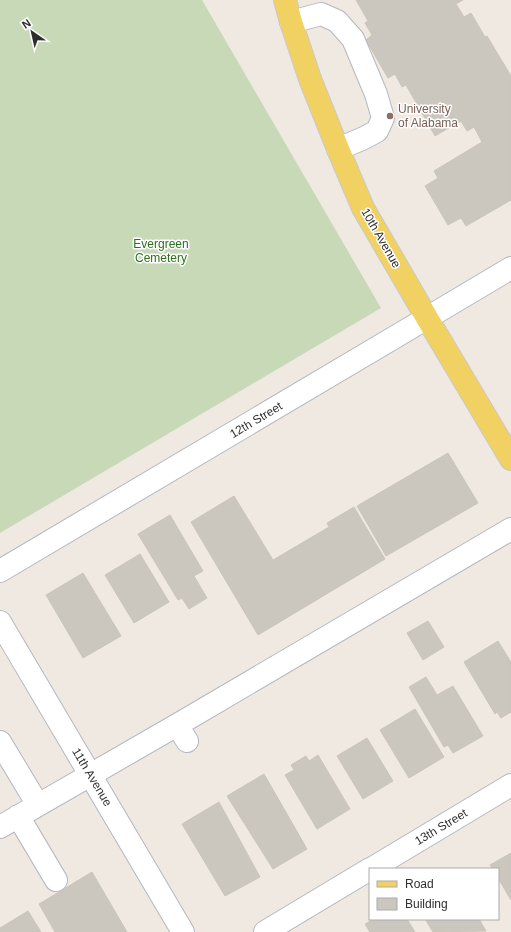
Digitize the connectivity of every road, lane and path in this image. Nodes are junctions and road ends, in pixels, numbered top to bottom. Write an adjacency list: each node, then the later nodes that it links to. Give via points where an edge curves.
1 (286, 0): 2 (main road, 10th Avenue)
2 (291, 22): 3 (main road, 10th Avenue); 3 (street, via 321,14 337,21 353,39 376,94 383,118 377,131)
3 (338, 149): 5 (main road, 10th Avenue, via 363,208)
4 (511, 268): 5 (street, 12th Street)
5 (427, 318): 6 (main road, 10th Avenue); 8 (street, 12th Street)
6 (511, 459)
7 (511, 529): 11 (street, via 182,733)
8 (0, 571)
9 (0, 622): 11 (street, 11th Avenue)
10 (0, 742): 13 (street)
11 (90, 775): 13 (street); 18 (street, 11th Avenue)
12 (511, 785): 15 (street, 13th Street)
13 (38, 805): 14 (street)
14 (9, 822): 17 (street)
15 (372, 868)
16 (369, 870): 19 (street, 13th Street)
17 (56, 880)
18 (183, 932)
19 (265, 932)

